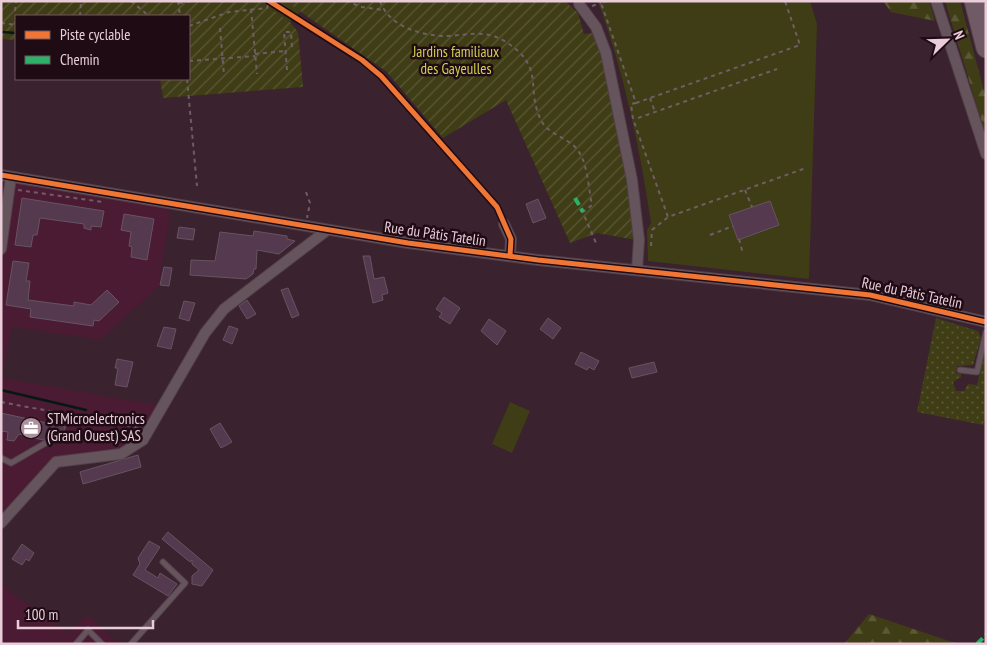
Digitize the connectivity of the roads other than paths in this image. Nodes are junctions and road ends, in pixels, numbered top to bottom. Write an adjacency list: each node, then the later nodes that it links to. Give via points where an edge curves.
1 (936, 1): 5 (street)
2 (974, 1): 4 (highway)
3 (579, 4): 11 (street, via 596,26 606,53 632,180 639,240)
4 (986, 48)
5 (986, 154)
6 (6, 176): 8 (street, Rue du Pâtis Tatelin); 9 (street)
7 (504, 224): 10 (street, via 511,239)
8 (326, 231): 10 (street, Rue du Pâtis Tatelin); 17 (street, via 224,309 205,333 143,440 121,454 56,462)
9 (1, 250)
10 (510, 256): 11 (street, Rue du Pâtis Tatelin)
11 (637, 270): 12 (street, Rue du Pâtis Tatelin, via 870,295)
12 (986, 322)
13 (986, 332): 14 (lane, via 976,372)
14 (960, 370)
15 (48, 441): 16 (lane, via 11,463)
16 (1, 458)
17 (1, 523)
18 (163, 562): 21 (lane, via 185,583)
19 (76, 644): 20 (lane, via 88,630)
20 (102, 644)
21 (131, 644)

